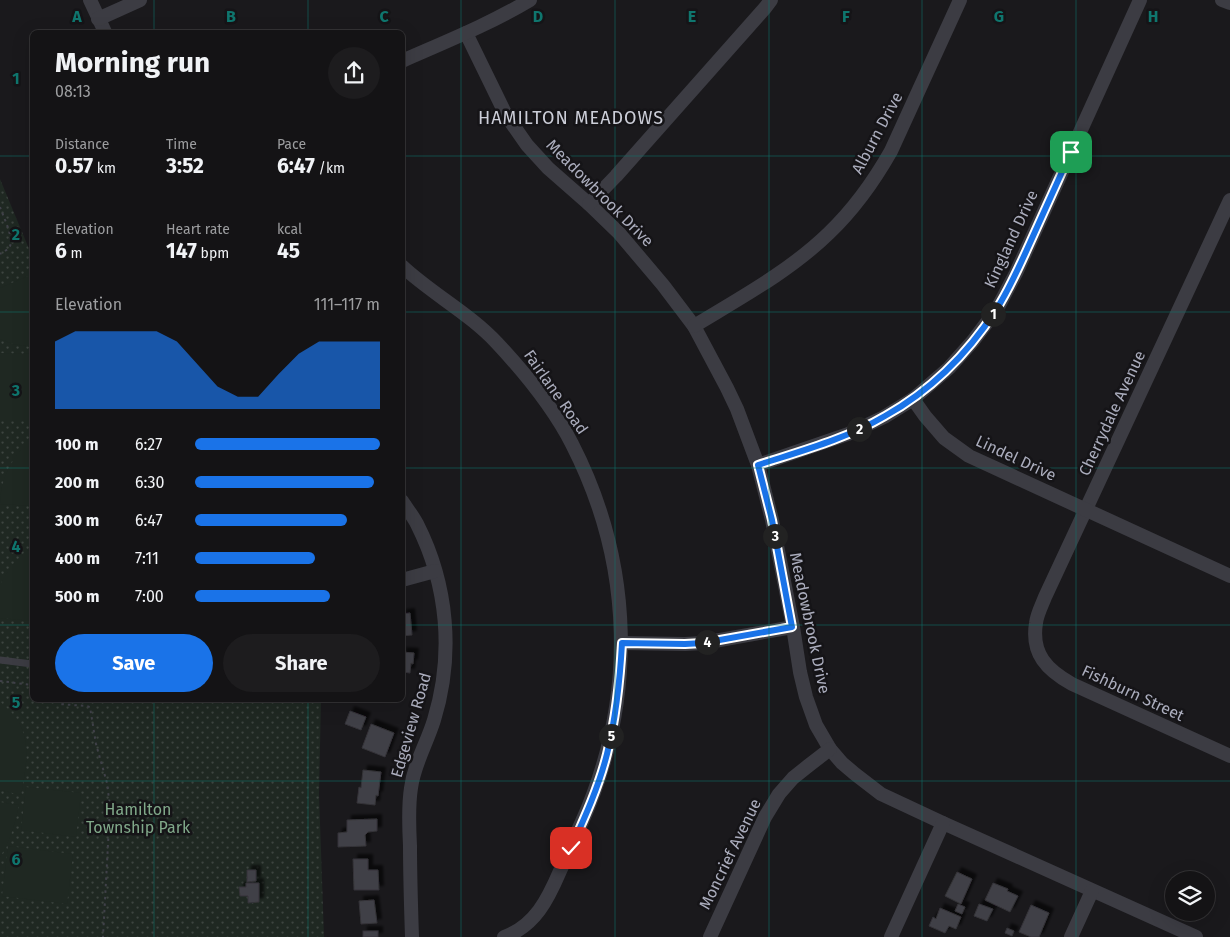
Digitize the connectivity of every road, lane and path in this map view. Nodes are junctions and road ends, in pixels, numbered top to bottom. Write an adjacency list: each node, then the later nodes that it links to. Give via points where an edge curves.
1 (90, 0): 9 (street)
2 (140, 0): 9 (street)
3 (530, 0): 11 (street)
4 (771, 0): 14 (street)
5 (960, 0): 18 (street, Alburn Drive, via 891,151 848,213 829,234 791,265)
6 (1140, 0): 19 (street, Kingland Drive, via 997,309 949,368)
7 (1222, 0): 8 (street)
8 (1230, 3)
9 (98, 19): 10 (street)
10 (103, 30)
11 (466, 33): 12 (street); 14 (street, Meadowbrook Drive, via 506,115 527,145)
12 (405, 60)
13 (1230, 200): 22 (street, Cherrydale Avenue)
14 (589, 204): 18 (street, Meadowbrook Drive, via 639,255)
15 (0, 206): 16 (path, via 11,237 10,246)
16 (0, 254)
17 (405, 268): 27 (street, Fairlane Road, via 496,341 564,430 589,481 608,540 615,571)
18 (694, 326): 20 (street, Meadowbrook Drive, via 737,409)
19 (913, 399): 20 (street, Kingland Drive, via 848,434); 22 (street, Lindel Drive, via 944,438 969,456)
20 (758, 465): 26 (street, Meadowbrook Drive)
21 (405, 506): 23 (street, Edgeview Road, via 416,522)
22 (1086, 510): 24 (street, Lindel Drive); 28 (street, Cherrydale Avenue, via 1045,597 1038,616)
23 (434, 571): 25 (street); 39 (street, Edgeview Road, via 446,624 444,675 434,722 411,788)
24 (1230, 576)
25 (405, 579)
26 (792, 627): 27 (street, via 703,643); 34 (street, Meadowbrook Drive, via 806,697 816,725)
27 (622, 643): 40 (street, Fairlane Road, via 614,722 589,806 541,909 523,927)
28 (1036, 644): 35 (street, Fishburn Street, via 1041,658 1058,677)
29 (0, 660): 30 (lane)
30 (30, 664)
31 (0, 680): 32 (path)
32 (30, 685)
33 (58, 702): 38 (path, via 90,708 107,783 110,807)
34 (830, 749): 36 (street, Meadowbrook Drive, via 881,794); 41 (street, Moncrief Avenue, via 793,778 765,817)
35 (1230, 756)
36 (943, 823): 37 (street, Meadowbrook Drive); 42 (street)
37 (1092, 891): 43 (street); 44 (street, Meadowbrook Drive)
38 (103, 937)
39 (412, 937)
40 (504, 937)
41 (710, 937)
42 (891, 937)
43 (1071, 937)
44 (1196, 937)

